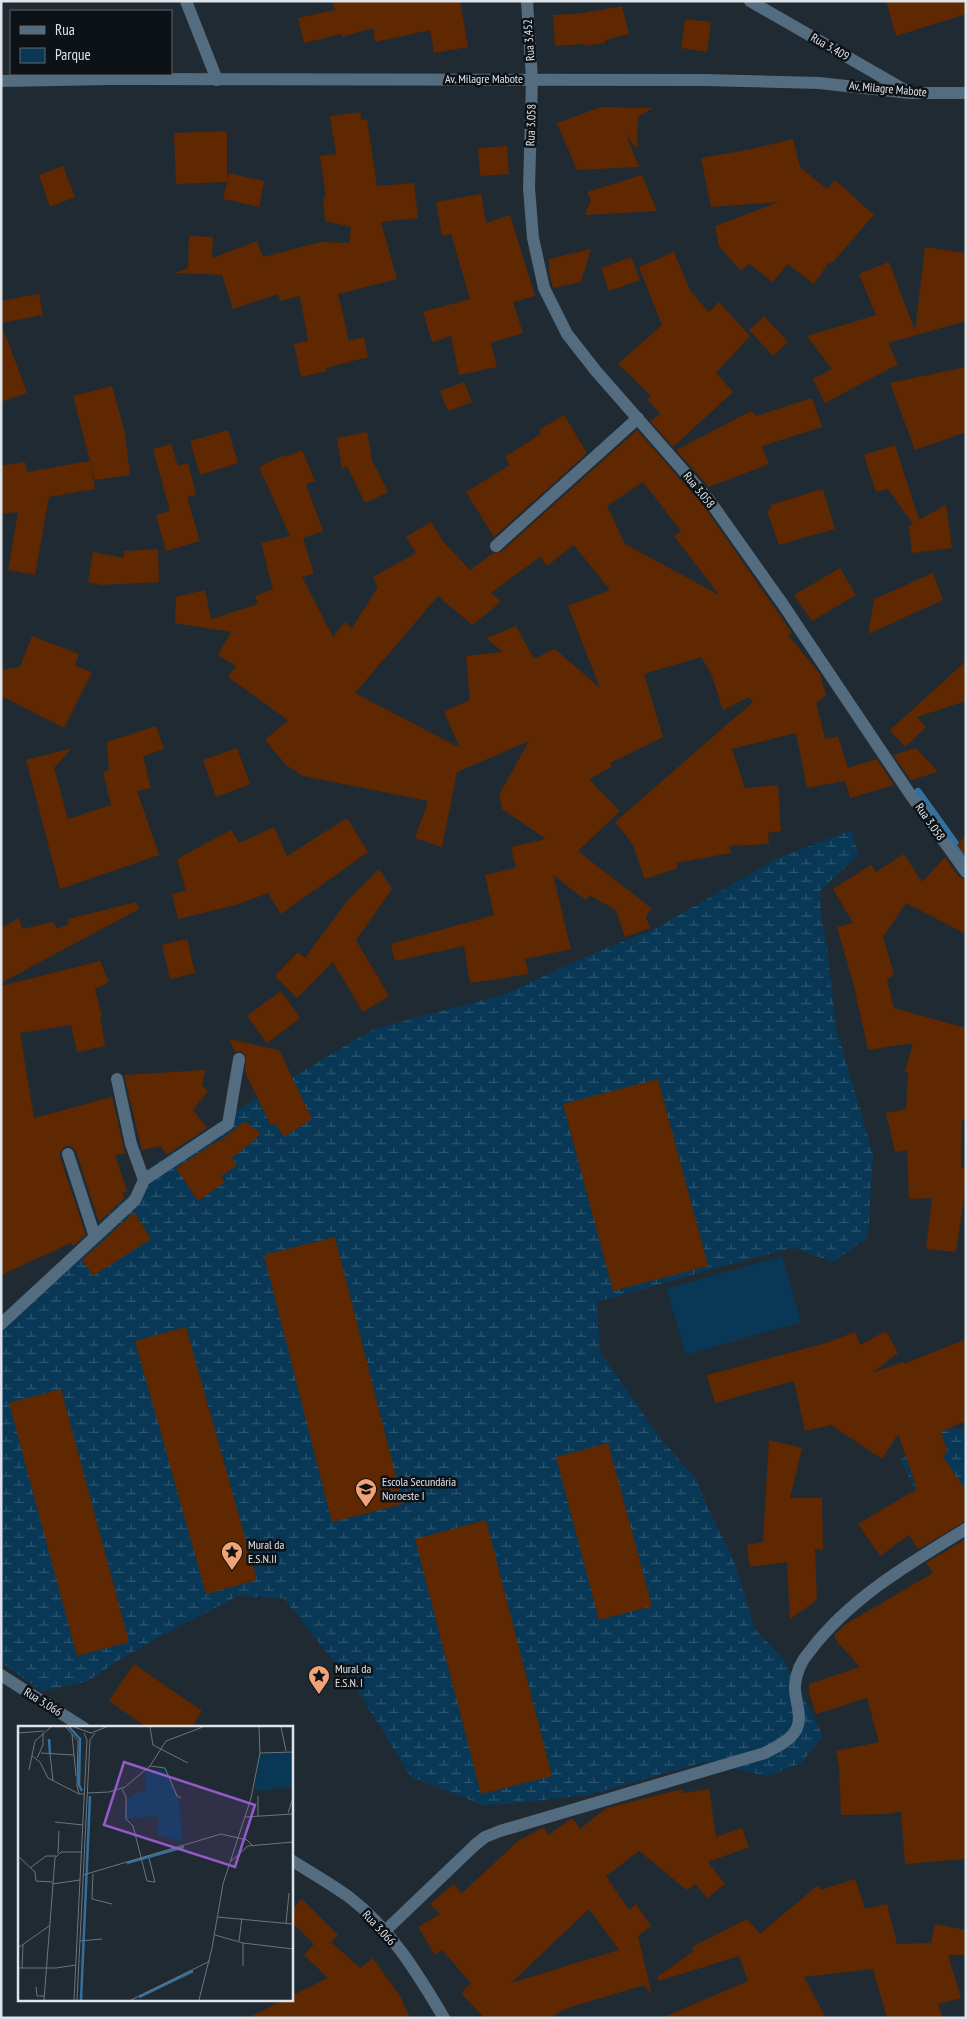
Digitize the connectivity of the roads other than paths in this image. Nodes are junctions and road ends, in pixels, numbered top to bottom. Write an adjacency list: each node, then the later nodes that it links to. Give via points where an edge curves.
1 (186, 1): 5 (street)
2 (527, 1): 4 (street, Rua 3.452)
3 (750, 1): 7 (street, Rua 3.409)
4 (532, 79): 5 (street, Av. Milagre Mabote); 7 (street, Av. Milagre Mabote, via 819,84); 9 (street, Rua 3.058, via 528,188 544,288 568,334)
5 (217, 80): 6 (street, Av. Milagre Mabote)
6 (1, 81)
7 (910, 93): 8 (street, Av. Milagre Mabote)
8 (966, 94)
9 (638, 418): 10 (street); 11 (street, Rua 3.058, via 709,500)
10 (496, 546)
11 (966, 872)
12 (239, 1058): 15 (street, via 228,1124)
13 (118, 1079): 15 (street, via 131,1144)
14 (68, 1154): 16 (street)
15 (144, 1180): 16 (street, via 135,1200)
16 (95, 1237): 17 (street)
17 (1, 1324)
18 (966, 1528): 22 (street, via 910,1563 856,1603 809,1651 798,1670 795,1686 799,1720 787,1741 765,1753 484,1838)
19 (1, 1675): 20 (street, Rua 3.066)
20 (81, 1726)
21 (292, 1861): 22 (street, Rua 3.066, via 350,1898)
22 (385, 1931): 23 (street, Rua 3.066, via 422,1980)
23 (444, 2018)

